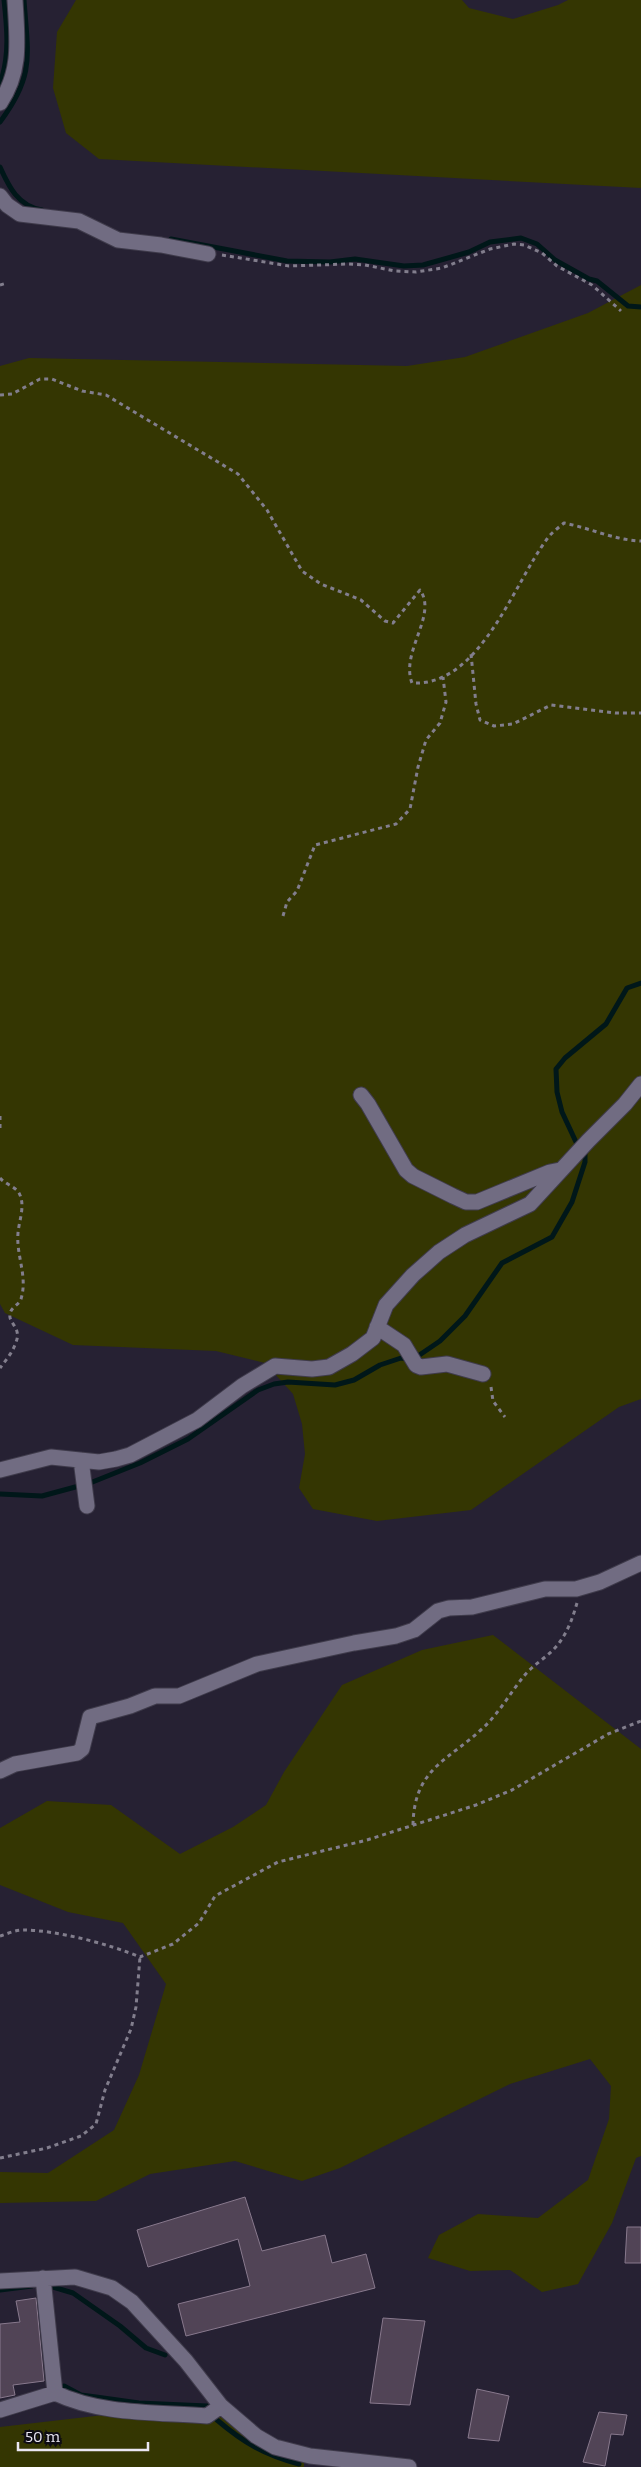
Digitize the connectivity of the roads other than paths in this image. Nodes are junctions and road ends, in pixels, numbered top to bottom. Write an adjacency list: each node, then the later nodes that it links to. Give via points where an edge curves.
1 (15, 0): 2 (street, via 16,71 10,89)
2 (0, 103)
3 (0, 196): 4 (street, via 20,214 79,221 118,240)
4 (208, 254)
5 (641, 1084): 7 (street)
6 (361, 1095): 7 (street, via 406,1170 466,1202 477,1202)
7 (560, 1170): 8 (street, via 530,1204 465,1235 439,1252 386,1305)
8 (378, 1327): 9 (street, via 404,1345 416,1365 455,1365); 10 (street, via 373,1338 329,1367 275,1366 197,1420 130,1455 99,1462)
9 (483, 1374)
10 (81, 1460): 11 (street, via 51,1457); 12 (street)
11 (0, 1470)
12 (87, 1506)
13 (641, 1563): 14 (street, via 581,1588 545,1589 472,1607 449,1608 438,1611 414,1630 396,1636 257,1664 179,1696 155,1696 130,1706 100,1712 90,1716 82,1750 77,1753 15,1764)
14 (0, 1770)
15 (43, 2278): 16 (street); 17 (street); 18 (street, via 75,2277 112,2288 132,2302 186,2361)
16 (0, 2281)
17 (55, 2393): 18 (street, via 92,2406 207,2416); 19 (street)
18 (221, 2406): 20 (street, via 242,2426 269,2443)
19 (0, 2410)
20 (310, 2461): 21 (street)
21 (409, 2467)

